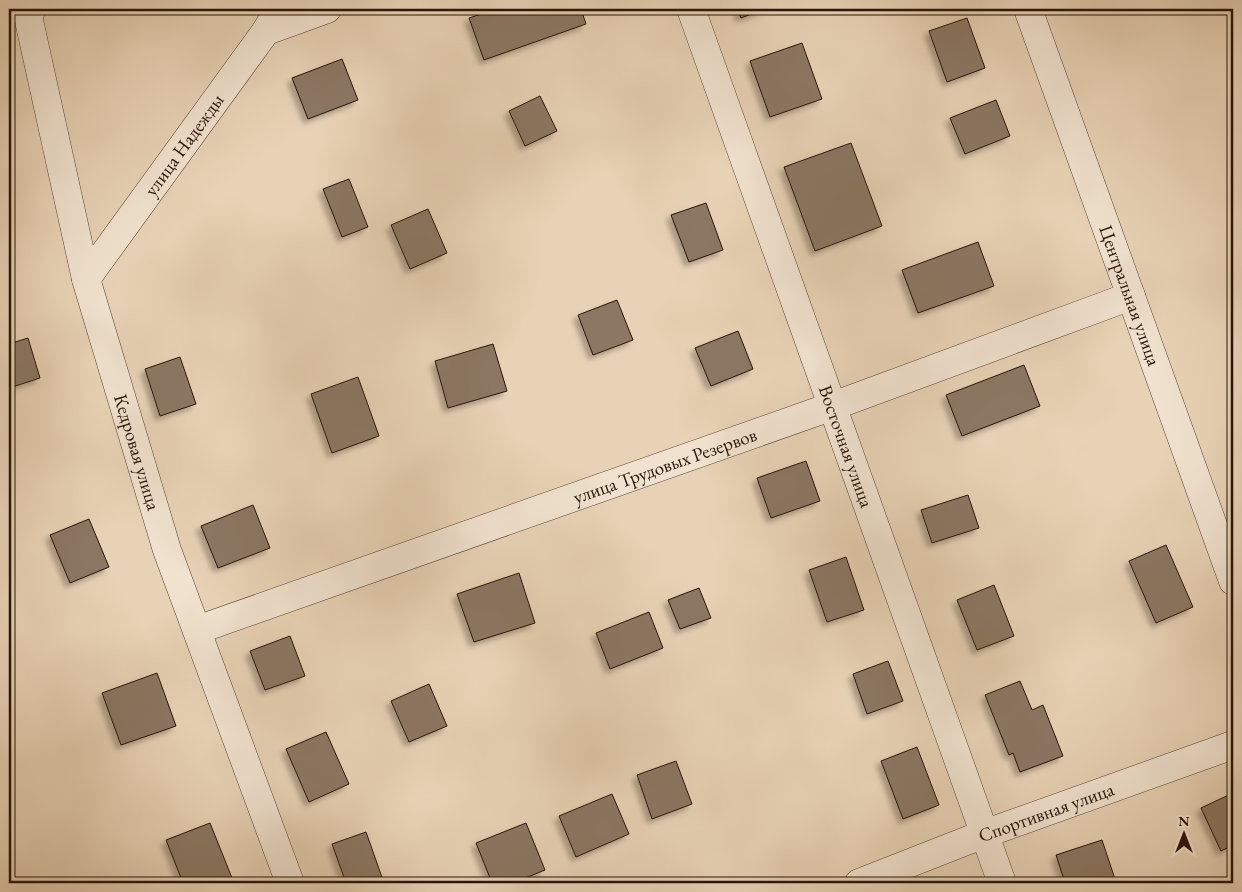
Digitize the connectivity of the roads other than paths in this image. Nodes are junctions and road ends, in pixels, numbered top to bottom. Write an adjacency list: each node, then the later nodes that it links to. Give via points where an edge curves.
1 (328, 9): 5 (street)
2 (691, 9): 8 (street, Восточная улица)
3 (1028, 9): 7 (street, Центральная улица)
4 (29, 11): 6 (street, Кедровая улица)
5 (273, 20): 6 (street, улица Надежды)
6 (86, 278): 10 (street, Кедровая улица, via 168,550)
7 (1131, 296): 8 (street, улица Трудовых Резервов); 9 (street, Центральная улица)
8 (833, 406): 10 (street, улица Трудовых Резервов); 12 (street, Восточная улица)
9 (1233, 580)
10 (197, 630): 13 (street, Кедровая улица)
11 (1233, 745): 12 (street, Спортивная улица)
12 (984, 834): 14 (street, Спортивная улица); 15 (street, Восточная улица)
13 (290, 883)
14 (859, 883)
15 (1002, 883)

